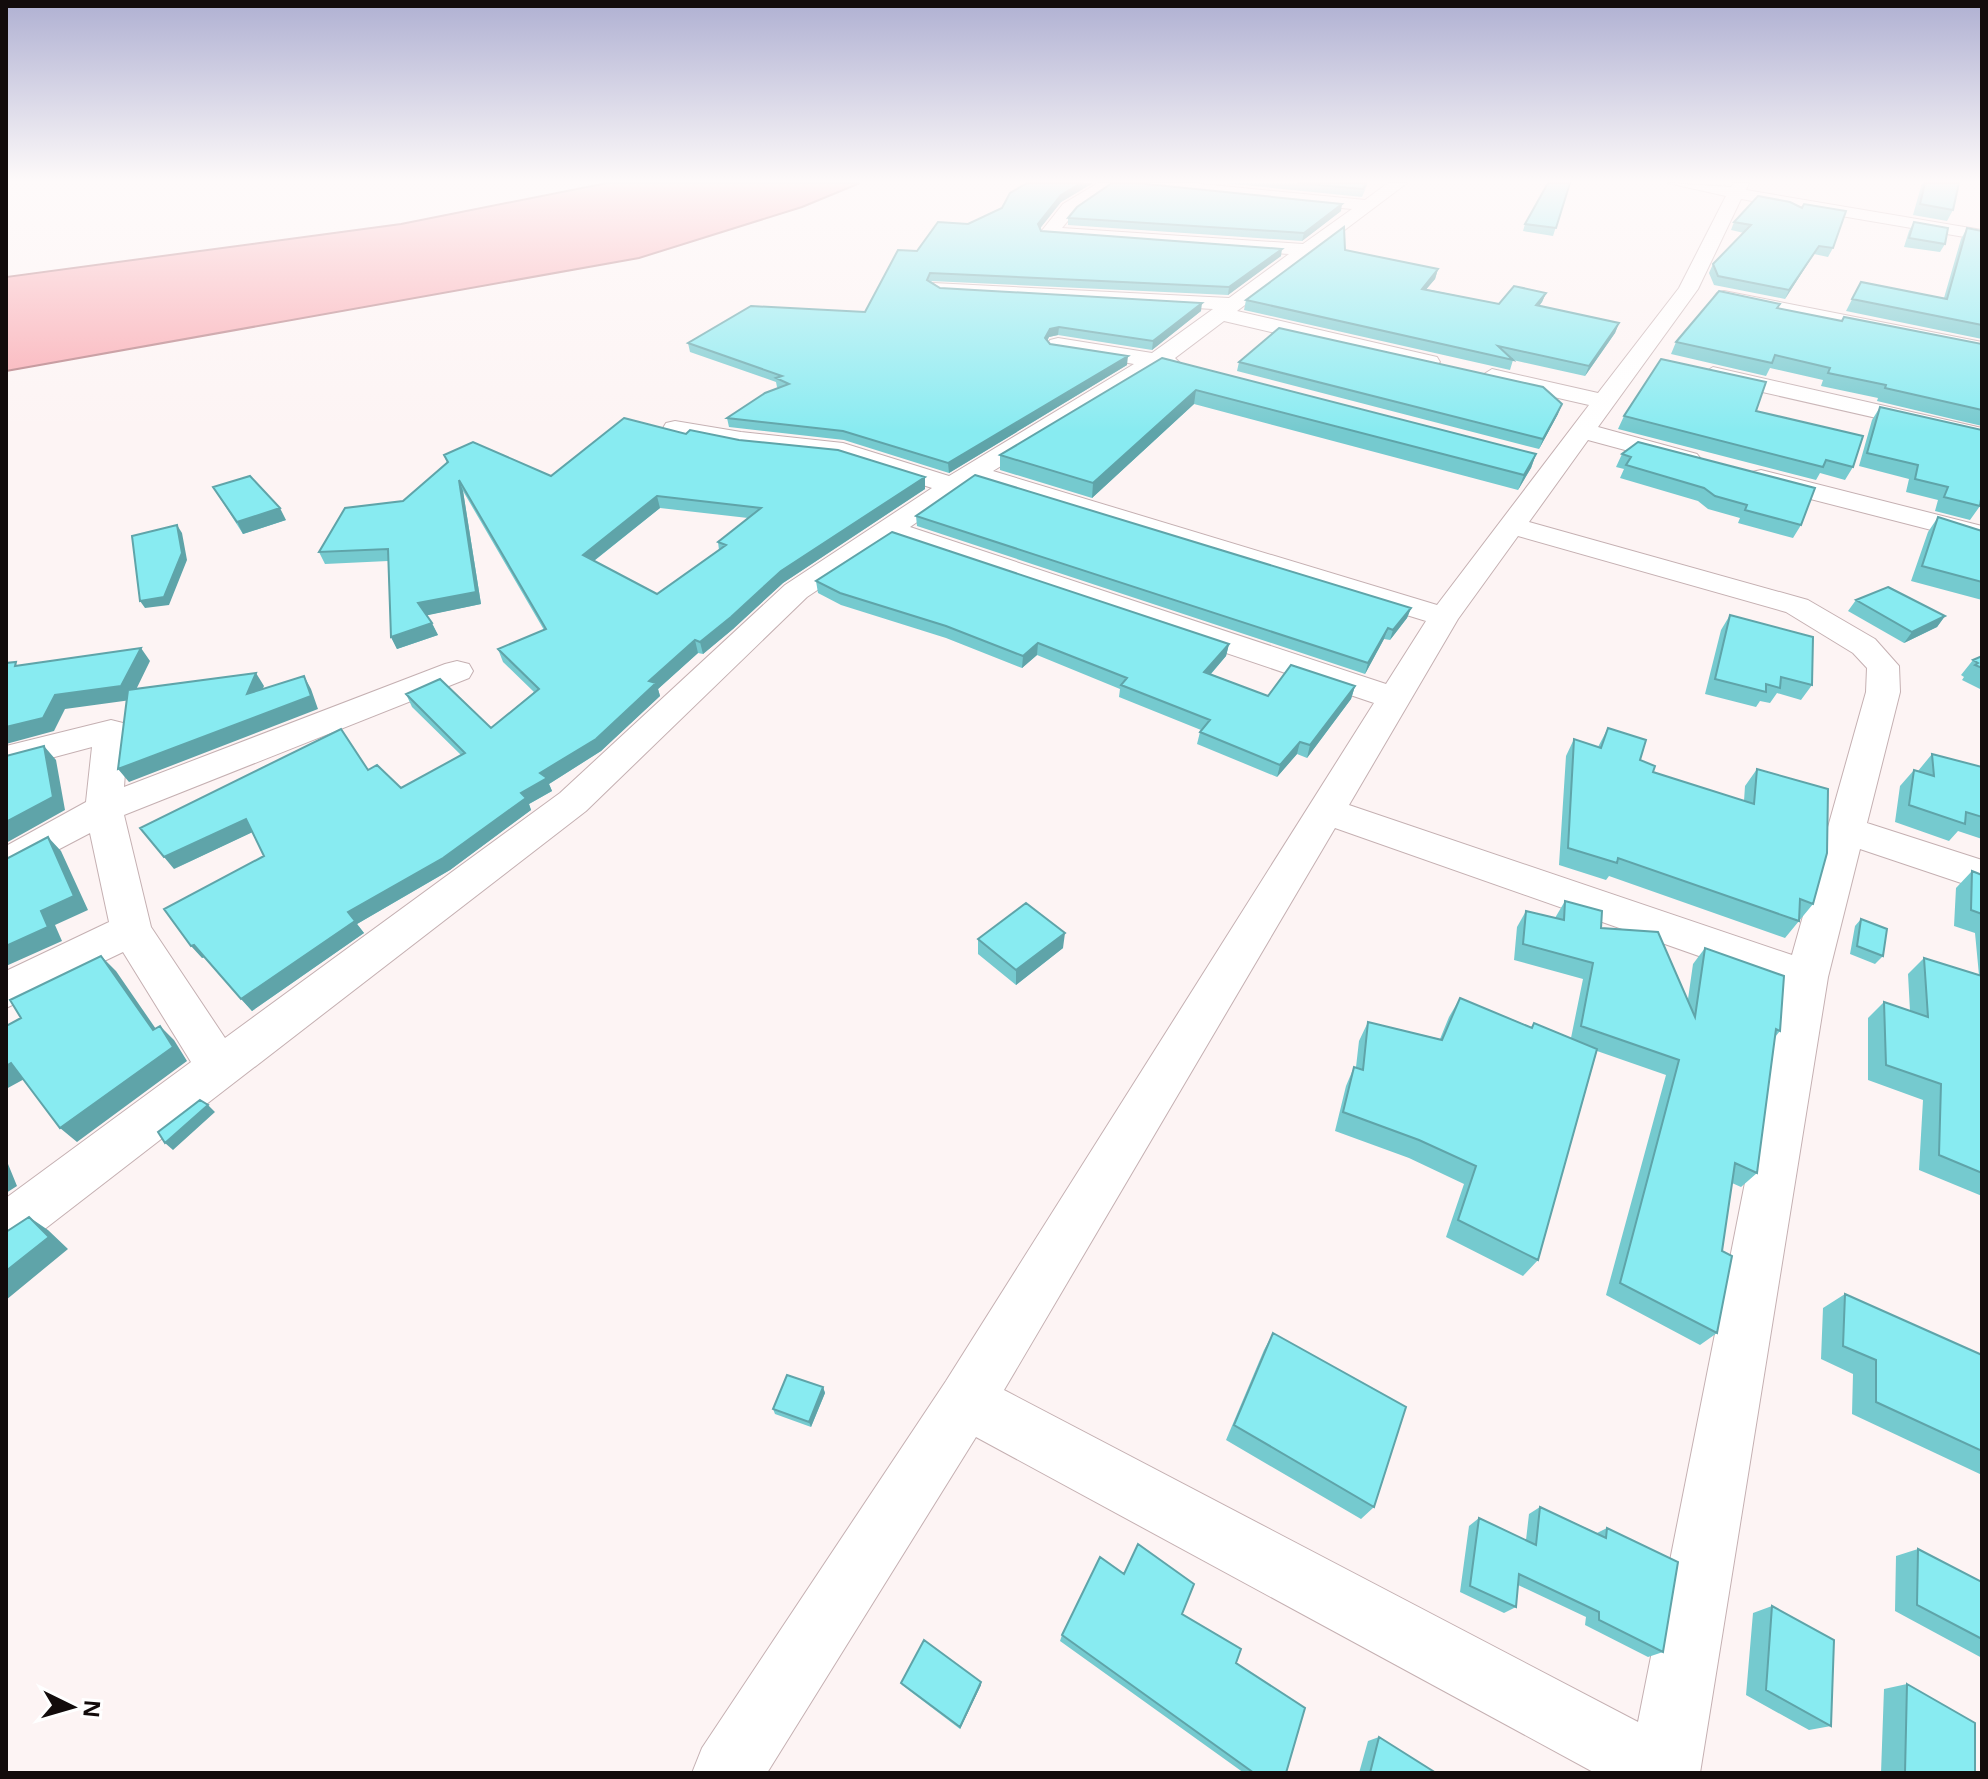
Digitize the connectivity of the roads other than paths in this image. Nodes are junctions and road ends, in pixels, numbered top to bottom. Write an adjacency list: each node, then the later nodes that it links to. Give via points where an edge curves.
1 (1286, 266): 5 (street)
2 (1699, 266): 4 (street)
3 (940, 287): 5 (street)
4 (1688, 289): 7 (street); 8 (street)
5 (1228, 309): 9 (street); 10 (street, via 1460,369)
6 (1058, 345): 9 (street)
7 (1982, 349)
8 (1665, 363): 10 (street); 12 (street)
9 (1172, 364): 15 (street)
10 (1594, 417): 13 (street); 16 (street, via 1543,461)
11 (675, 428): 15 (street, via 843,451)
12 (1982, 435)
13 (1706, 463)
14 (1737, 471): 18 (street)
15 (963, 479): 17 (street); 19 (street)
16 (1513, 526): 19 (street); 25 (street, via 1797,606 1864,646 1883,666 1883,692)
17 (891, 530): 21 (street); 31 (street, via 796,591 573,802)
18 (1982, 535)
19 (1444, 617): 21 (street)
20 (457, 671): 23 (street)
21 (1395, 698): 24 (street)
22 (6, 758): 23 (street, via 111,731)
23 (104, 809): 26 (street); 28 (street)
24 (1327, 811): 29 (street); 33 (street)
25 (1846, 830): 27 (street); 29 (street)
26 (6, 863)
27 (1982, 875)
28 (131, 930): 30 (street); 31 (street)
29 (1807, 977): 34 (street)
30 (6, 991)
31 (220, 1069): 32 (street)
32 (6, 1228)
33 (966, 1401): 34 (street); 35 (street)
34 (1664, 1772)
35 (727, 1773)

